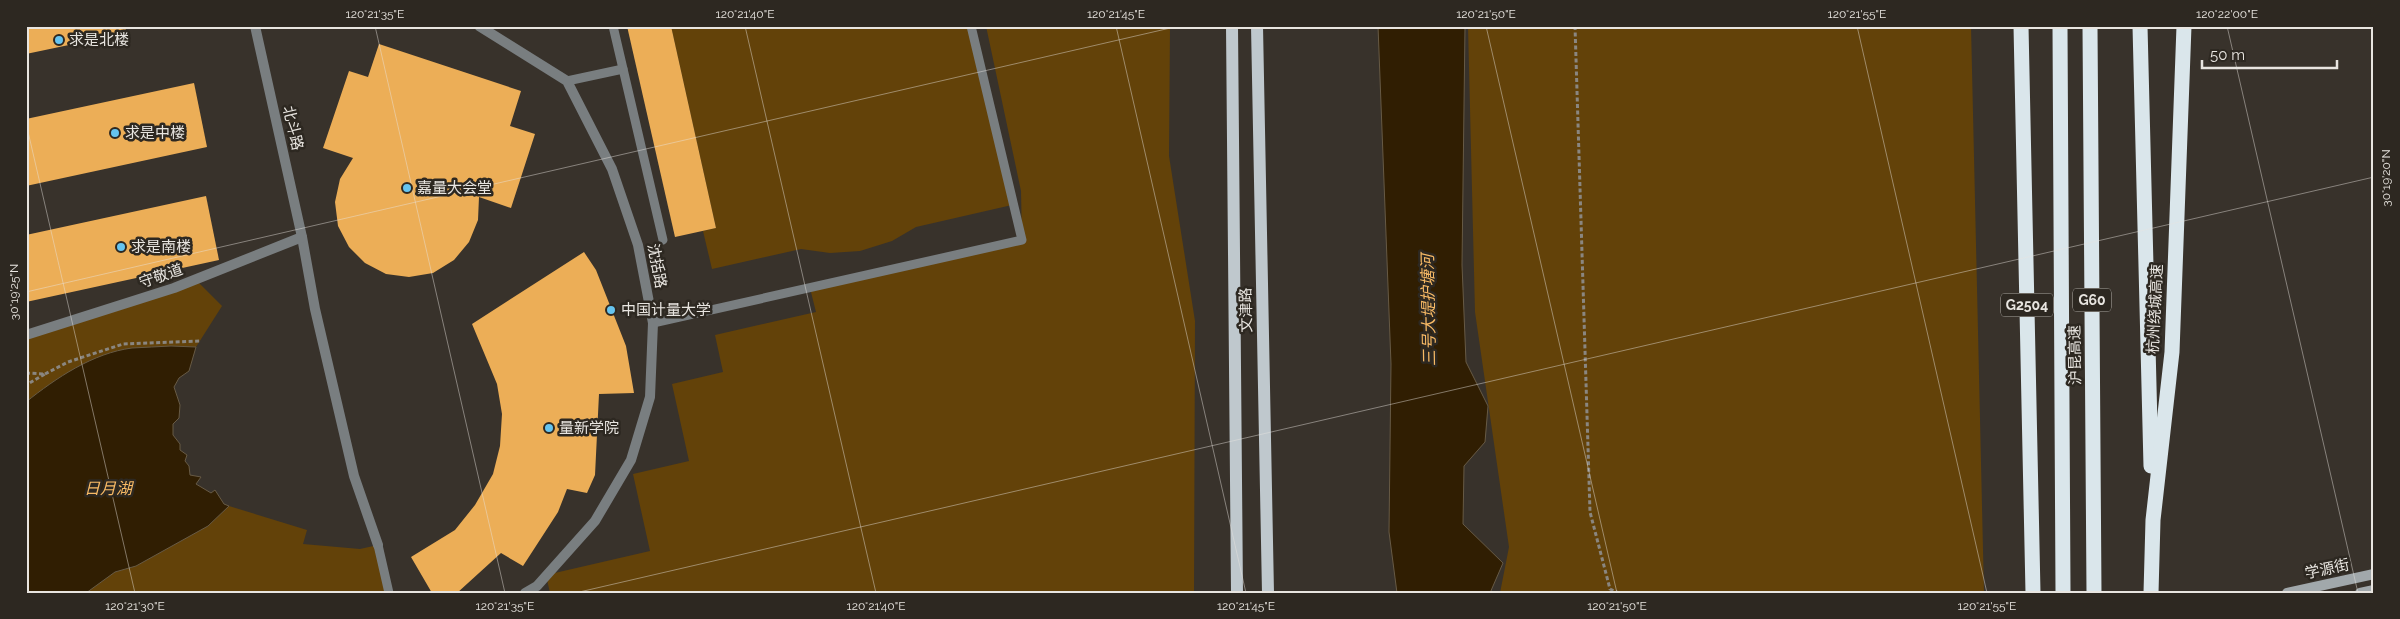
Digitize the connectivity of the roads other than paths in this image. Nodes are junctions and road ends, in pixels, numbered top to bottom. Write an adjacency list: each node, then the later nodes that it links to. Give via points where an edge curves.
1 (254, 26): 14 (street, 北斗路)
2 (479, 26): 13 (street)
3 (613, 26): 12 (lane)
4 (971, 26): 16 (lane, via 1022,240)
5 (1232, 26): 25 (main road, 文津路)
6 (1257, 26): 26 (main road, 文津路)
7 (2021, 26): 21 (highway, G2504)
8 (2060, 26): 27 (highway, 沪昆高速 / G60)
9 (2090, 26): 28 (highway, 沪昆高速 / G60)
10 (2140, 26): 18 (highway)
11 (2184, 26): 18 (highway, 杭州绕城高速, via 2172,352)
12 (623, 68): 13 (lane); 15 (lane)
13 (567, 81): 16 (street, 沈括路, via 612,169 638,245)
14 (302, 237): 17 (street, 守敬道, via 174,288); 19 (street, 北斗路, via 315,309 354,476)
15 (664, 240)
16 (653, 323): 24 (street, 沈括路, via 650,397 631,460 595,521 537,586)
17 (26, 335)
18 (2153, 520): 29 (highway, 杭州绕城高速)
19 (378, 545): 23 (lane)
20 (2374, 574): 30 (main road, 学源街)
21 (2033, 588)
22 (2374, 590): 31 (main road)
23 (389, 593)
24 (525, 593)
25 (1237, 593)
26 (1268, 593)
27 (2063, 593)
28 (2094, 593)
29 (2151, 593)
30 (2286, 593)
31 (2360, 593)

